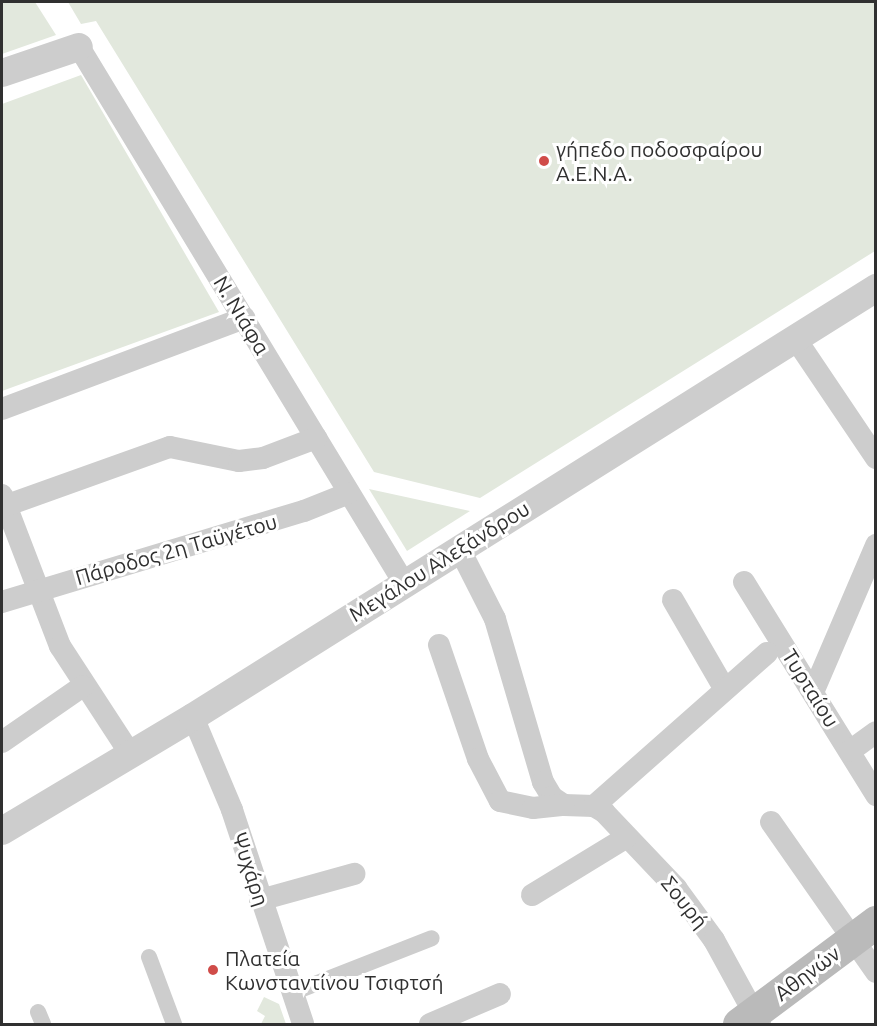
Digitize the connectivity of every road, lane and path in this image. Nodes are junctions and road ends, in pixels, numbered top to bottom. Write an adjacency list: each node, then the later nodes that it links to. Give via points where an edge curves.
1 (79, 46): 2 (street); 4 (street, Ν. Νιάφα)
2 (2, 73)
3 (876, 288): 5 (street, Μεγάλου Αλεξάνδρου)
4 (244, 318): 6 (street); 7 (street, Ν. Νιάφα)
5 (795, 338): 8 (street); 12 (street, Μεγάλου Αλεξάνδρου)
6 (2, 409)
7 (316, 438): 9 (street, Ν. Νιάφα); 10 (street, via 262,458 239,461 170,447)
8 (876, 458)
9 (350, 493): 14 (street, Ν. Νιάφα); 15 (street, Πάροδος 2η Ταϋγέτου, via 304,511)
10 (3, 502): 15 (street)
11 (876, 544): 23 (street)
12 (459, 548): 14 (street, Μεγάλου Αλεξάνδρου); 30 (street, via 495,619 543,782 552,797)
13 (744, 582): 20 (street, Τυρταίου)
14 (404, 583): 24 (street, Μεγάλου Αλεξάνδρου)
15 (36, 590): 17 (street, Πάροδος 2η Ταϋγέτου); 21 (street)
16 (673, 600): 22 (street)
17 (2, 602)
18 (439, 645): 30 (street, via 478,759 500,801 533,808)
19 (767, 653): 22 (street)
20 (797, 666): 23 (street, Τυρταίου); 27 (street, via 804,697)
21 (82, 686): 26 (street); 28 (street)
22 (724, 688): 31 (street)
23 (814, 690): 27 (street, Τυρταίου)
24 (193, 717): 28 (street, Μεγάλου Αλεξάνδρου); 37 (street, Ψυχάρη, via 232,810)
25 (876, 732): 27 (street)
26 (2, 742)
27 (842, 753): 29 (street, Τυρταίου)
28 (130, 755): 33 (street, Μεγάλου Αλεξάνδρου)
29 (876, 795)
30 (564, 805): 31 (street)
31 (594, 806): 34 (street, Σουρή)
32 (771, 822): 38 (street)
33 (2, 831)
34 (627, 837): 36 (street); 44 (street, Σουρή, via 696,912)
35 (354, 874): 37 (street)
36 (532, 895)
37 (260, 900): 42 (street, Ψυχάρη)
38 (864, 930): 41 (street); 44 (main road, Αθηνών)
39 (432, 938): 42 (street)
40 (149, 957): 45 (street)
41 (876, 972)
42 (292, 993): 46 (street, Ψυχάρη)
43 (500, 994): 47 (street)
44 (750, 1021)
45 (174, 1024)
46 (303, 1024)
47 (430, 1024)

